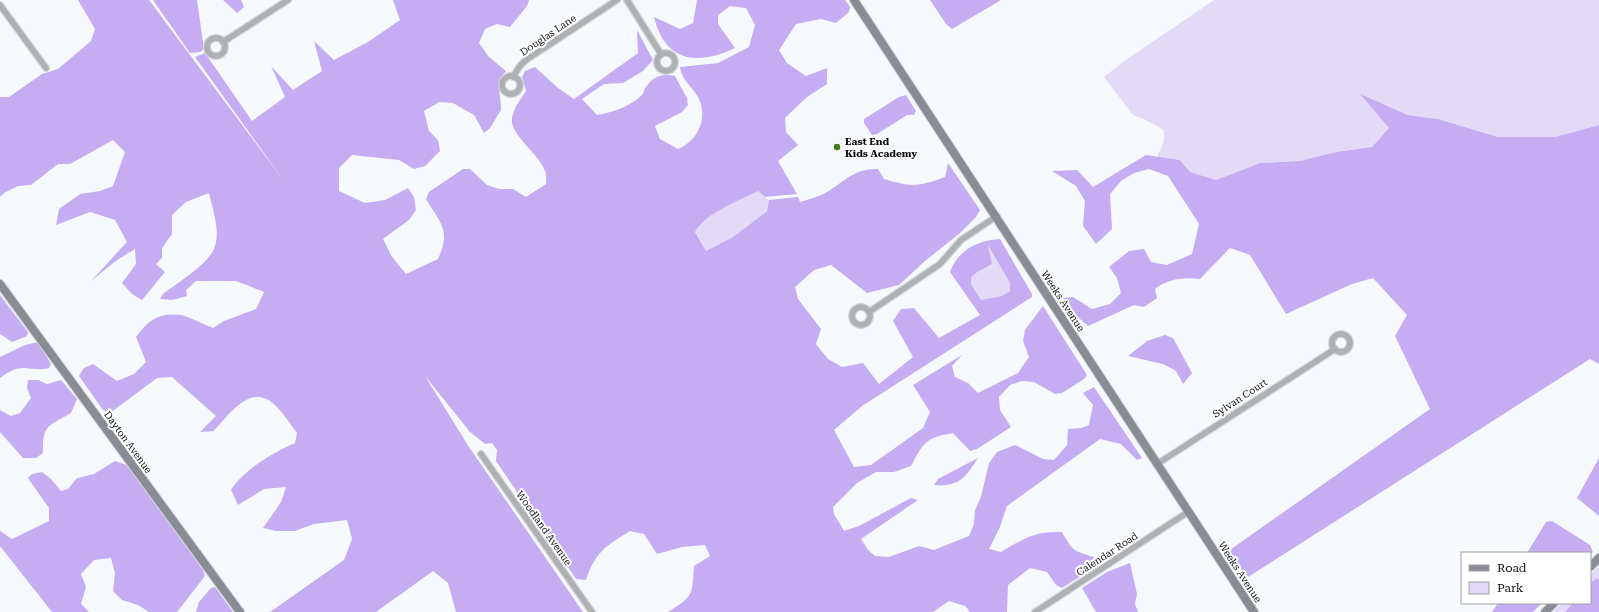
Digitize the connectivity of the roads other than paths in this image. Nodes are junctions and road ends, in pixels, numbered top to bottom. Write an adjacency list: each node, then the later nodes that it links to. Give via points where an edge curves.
1 (288, 0): 6 (street)
2 (617, 0): 9 (street, Douglas Lane, via 526,60)
3 (627, 0): 7 (street)
4 (854, 0): 10 (street, Weeks Avenue)
5 (0, 5): 8 (street)
6 (223, 42)
7 (661, 54)
8 (46, 68)
9 (513, 77)
10 (997, 216): 12 (street, via 961,240 940,264); 15 (street, Weeks Avenue)
11 (0, 284): 20 (street, Dayton Avenue)
12 (868, 312)
13 (1334, 349): 15 (street, Sylvan Court)
14 (480, 454): 21 (street, Woodland Avenue)
15 (1157, 464): 16 (street, Weeks Avenue)
16 (1188, 512): 22 (street, Calendar Road); 23 (street, Weeks Avenue)
17 (1599, 558): 18 (street)
18 (1591, 566)
19 (1553, 604): 24 (street)
20 (240, 612)
21 (592, 612)
22 (1035, 612)
23 (1254, 612)
24 (1545, 612)

